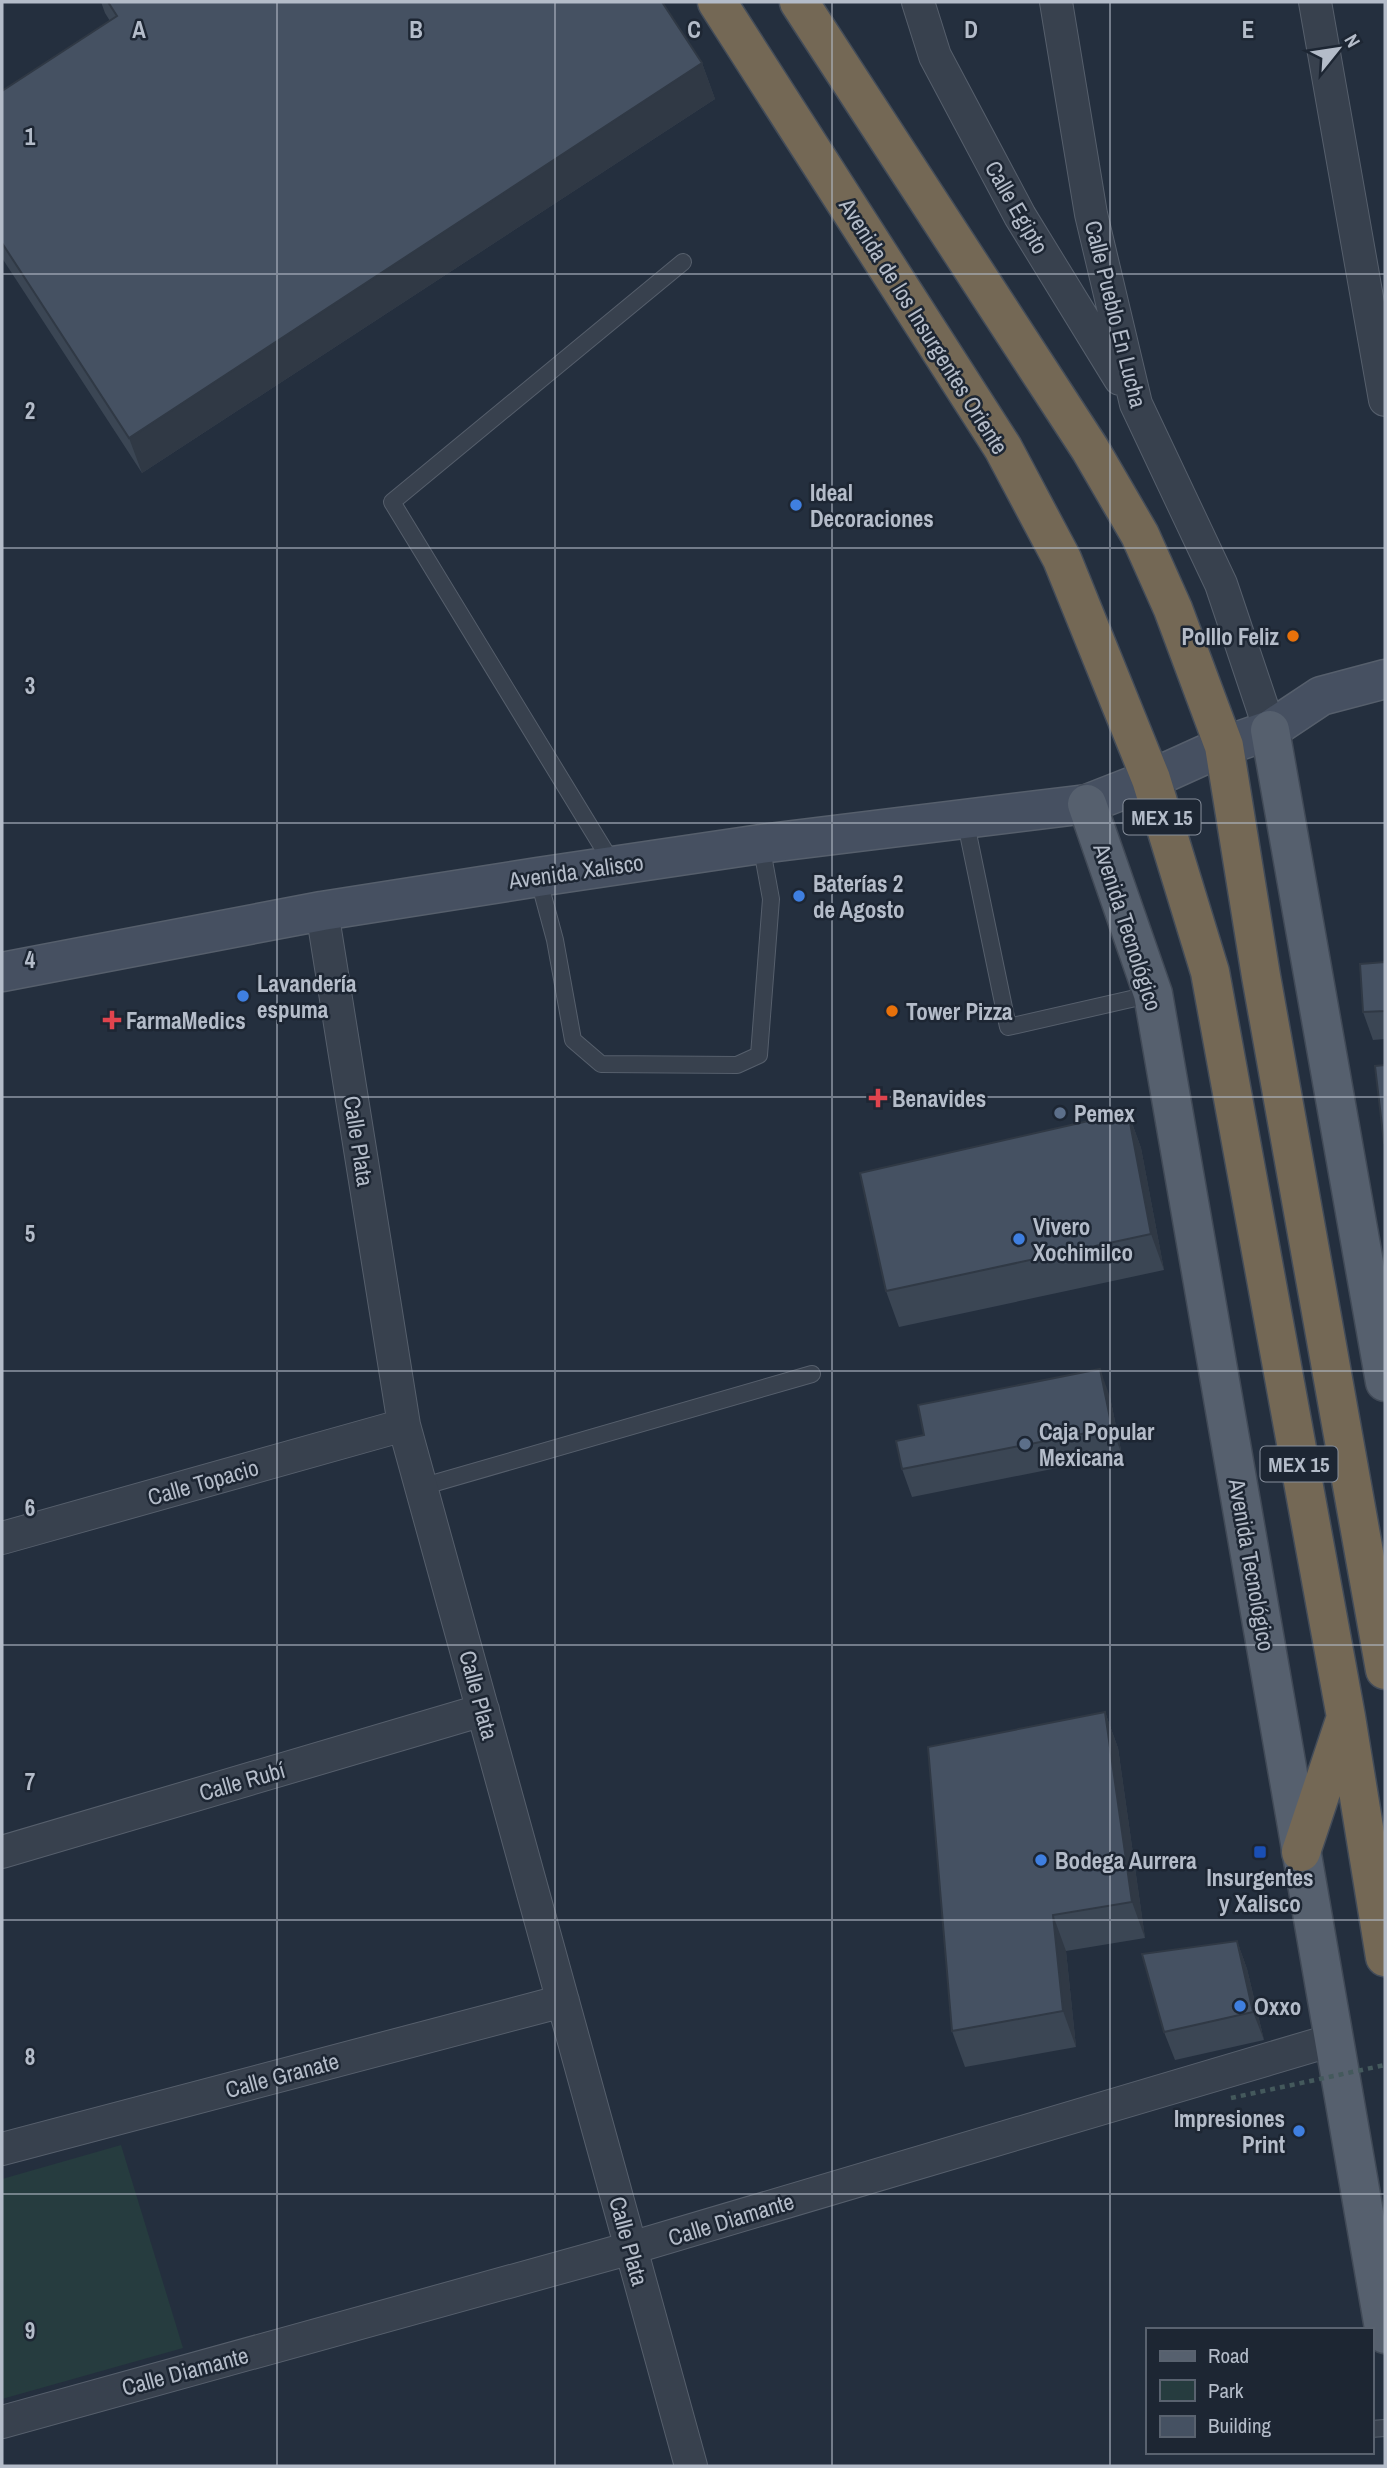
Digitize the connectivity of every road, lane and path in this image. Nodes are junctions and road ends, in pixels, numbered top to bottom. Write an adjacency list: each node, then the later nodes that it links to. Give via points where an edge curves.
1 (717, 2): 12 (highway, Avenida de los Insurgentes Oriente / MEX 15, via 1003,448 1062,559)
2 (799, 2): 11 (highway, MEX 15, via 1090,449 1140,535)
3 (918, 2): 8 (street, Calle Egipto, via 935,56 1020,216)
4 (1056, 2): 8 (street, Calle Pueblo En Lucha, via 1091,214)
5 (1315, 2): 7 (street)
6 (683, 262): 16 (lane, via 393,502)
7 (1385, 400)
8 (1136, 404): 10 (street, Calle Pueblo En Lucha, via 1222,584)
9 (1385, 679): 10 (street, Avenida Xalisco, via 1321,696)
10 (1270, 730): 11 (street, Avenida Xalisco); 22 (main road)
11 (1224, 746): 12 (street, Avenida Xalisco); 26 (highway, MEX 15)
12 (1151, 779): 13 (street, Avenida Xalisco); 28 (highway, MEX 15, via 1210,972)
13 (1087, 804): 14 (street, Avenida Xalisco); 20 (main road, Avenida Tecnológico)
14 (965, 819): 15 (street, Avenida Xalisco); 20 (lane, via 1008,1027)
15 (761, 844): 16 (street, Avenida Xalisco); 17 (lane, via 771,899 759,1055 737,1065 601,1064 573,1040)
16 (614, 866): 17 (street, Avenida Xalisco)
17 (538, 877): 18 (street, Avenida Xalisco)
18 (322, 911): 19 (street, Avenida Xalisco); 23 (street, Calle Plata)
19 (2, 972)
20 (1153, 994): 30 (main road, Avenida Tecnológico)
21 (812, 1374): 24 (lane)
22 (1385, 1382)
23 (404, 1426): 24 (street, Calle Plata); 25 (street, Calle Topacio)
24 (421, 1486): 27 (street, Calle Plata)
25 (2, 1538)
26 (1385, 1671)
27 (483, 1710): 29 (street, Calle Rubí); 32 (street, Calle Plata)
28 (1346, 1717): 30 (highway); 31 (highway, MEX 15)
29 (2, 1852)
30 (1301, 1852): 33 (main road, Avenida Tecnológico)
31 (1385, 1957)
32 (563, 2001): 36 (street, Calle Granate); 37 (street, Calle Plata)
33 (1336, 2039): 37 (street, Calle Diamante); 38 (main road, Avenida Tecnológico)
34 (1385, 2065): 35 (path, bridge)
35 (1231, 2098)
36 (2, 2149)
37 (631, 2248): 39 (street, Calle Diamante); 40 (street, Calle Plata)
38 (1385, 2334)
39 (2, 2422)
40 (691, 2466)

